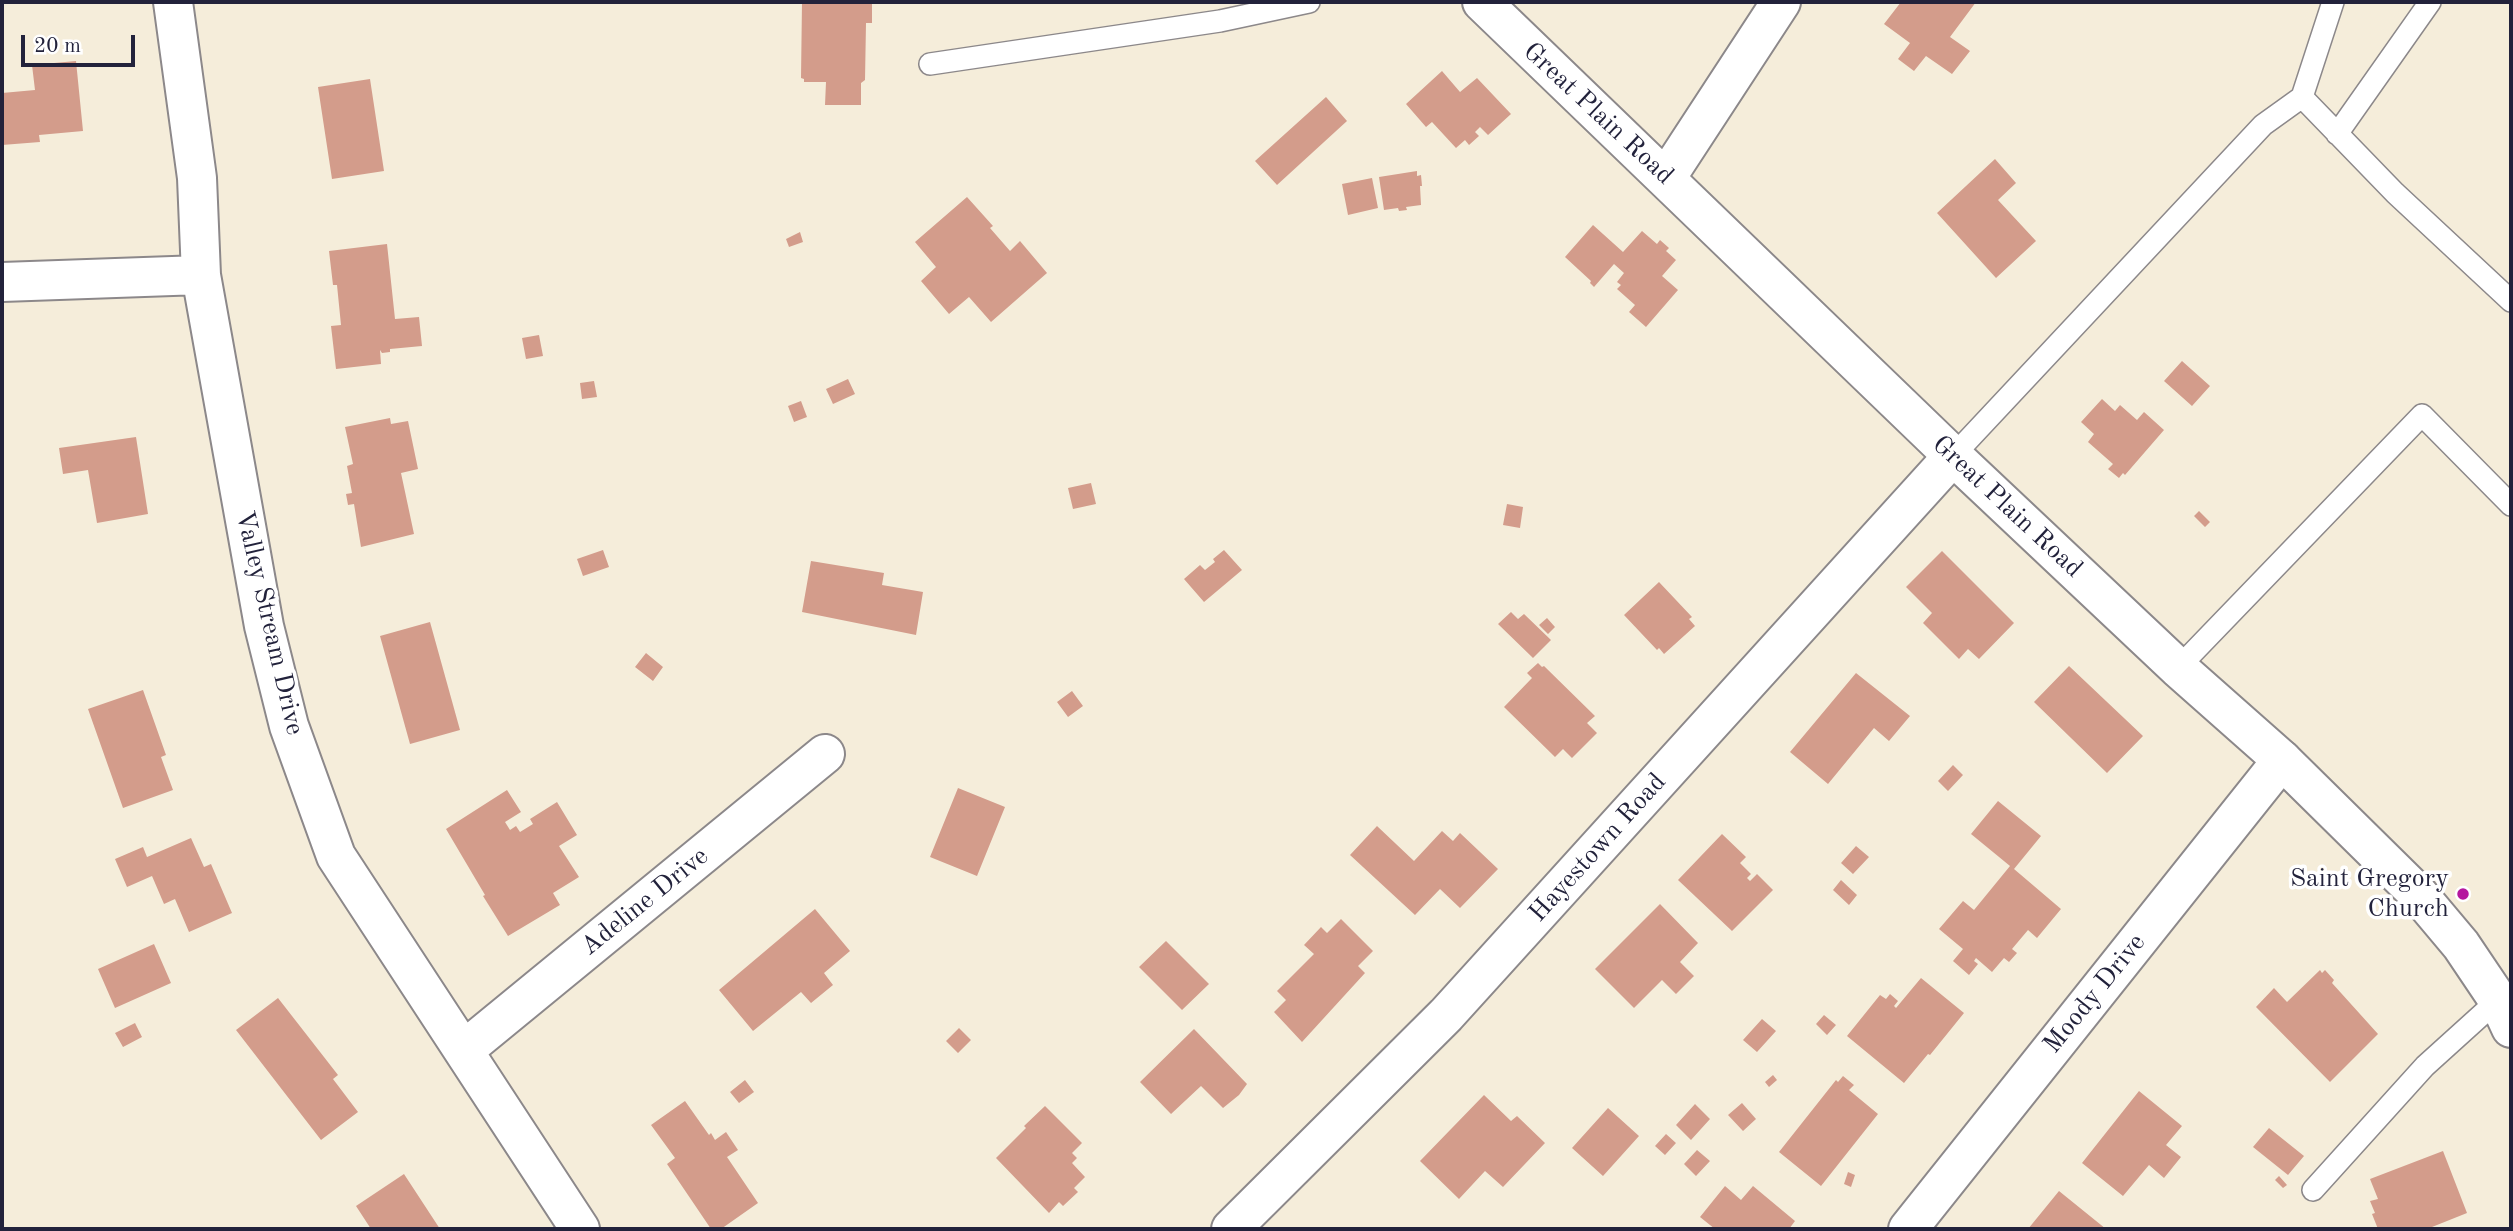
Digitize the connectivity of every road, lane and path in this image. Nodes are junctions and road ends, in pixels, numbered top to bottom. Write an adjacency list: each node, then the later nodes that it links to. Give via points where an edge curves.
1 (173, 2): 11 (street, Valley Stream Drive, via 197,178)
2 (1309, 2): 7 (lane, via 1220,21)
3 (1482, 2): 10 (street, Great Plain Road)
4 (1781, 2): 10 (street)
5 (2333, 2): 8 (lane)
6 (2430, 2): 9 (lane)
7 (929, 64)
8 (2302, 97): 9 (lane); 14 (lane, via 2263,125)
9 (2337, 134): 13 (lane)
10 (1666, 178): 14 (street, Great Plain Road)
11 (201, 275): 12 (street); 20 (street, Valley Stream Drive, via 264,626 289,726 336,856)
12 (2, 282)
13 (2511, 301)
14 (1953, 456): 16 (street, Great Plain Road); 23 (street, Hayestown Road, via 1446,1015)
15 (2511, 505): 16 (lane, via 2422,415)
16 (2178, 668): 18 (street, Great Plain Road)
17 (825, 754): 20 (street, Adeline Drive)
18 (2282, 760): 19 (street, Great Plain Road, via 2419,895 2461,945); 24 (street, Moody Drive)
19 (2505, 1014): 21 (lane, via 2425,1066)
20 (464, 1049): 22 (street, Valley Stream Drive)
21 (2313, 1189)
22 (580, 1229)
23 (1231, 1229)
24 (1908, 1229)

